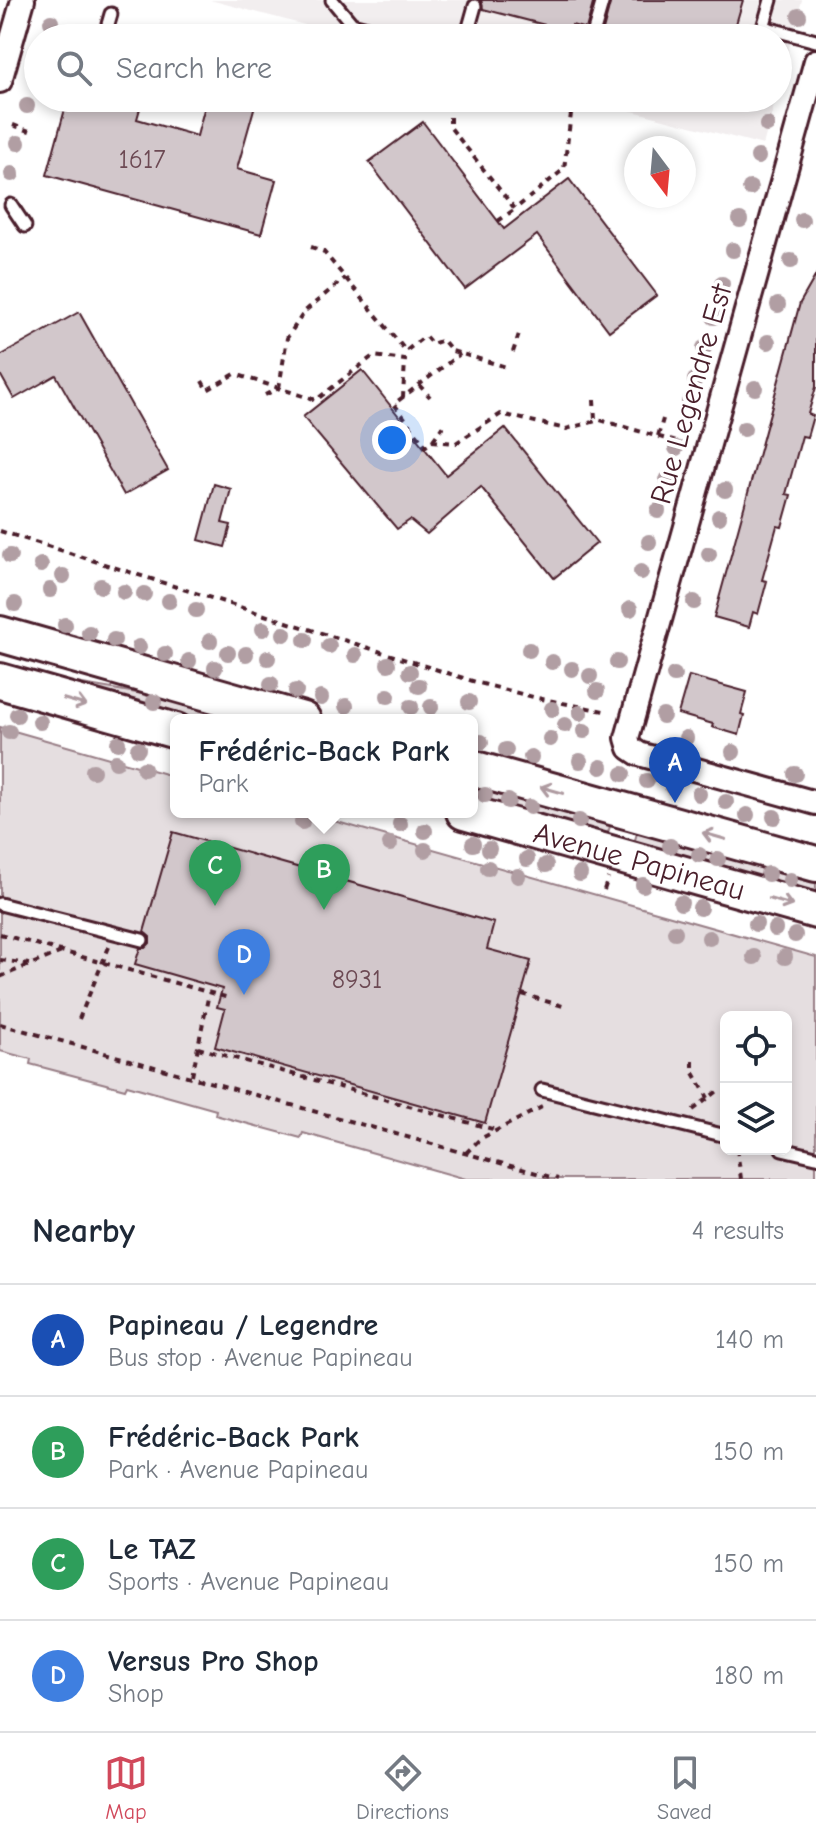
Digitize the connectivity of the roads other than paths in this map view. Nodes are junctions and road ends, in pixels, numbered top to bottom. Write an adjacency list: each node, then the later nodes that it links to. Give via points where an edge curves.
1 (23, 0): 15 (street)
2 (332, 0): 8 (lane)
3 (603, 0): 10 (lane)
4 (771, 0): 11 (lane)
5 (475, 6): 9 (lane)
6 (111, 14): 7 (lane)
7 (108, 24)
8 (352, 24)
9 (470, 24)
10 (596, 24)
11 (764, 24)
12 (792, 37): 13 (lane)
13 (816, 41)
14 (816, 61): 23 (street, Rue Legendre Est, via 630,721 628,744 639,754)
15 (0, 81)
16 (11, 205): 17 (lane)
17 (25, 226)
18 (0, 634): 20 (main road)
19 (0, 681): 21 (main road, one-way to 21)
20 (282, 714)
21 (170, 729)
22 (478, 770): 25 (main road, Avenue Papineau, one-way to 22)
23 (816, 803)
24 (478, 816): 27 (main road, Avenue Papineau, one-way to 27)
25 (816, 864)
26 (0, 904): 28 (lane)
27 (816, 911)
28 (142, 940)
29 (542, 1090): 30 (lane)
30 (720, 1134)
31 (792, 1151): 32 (lane)
32 (816, 1157)

